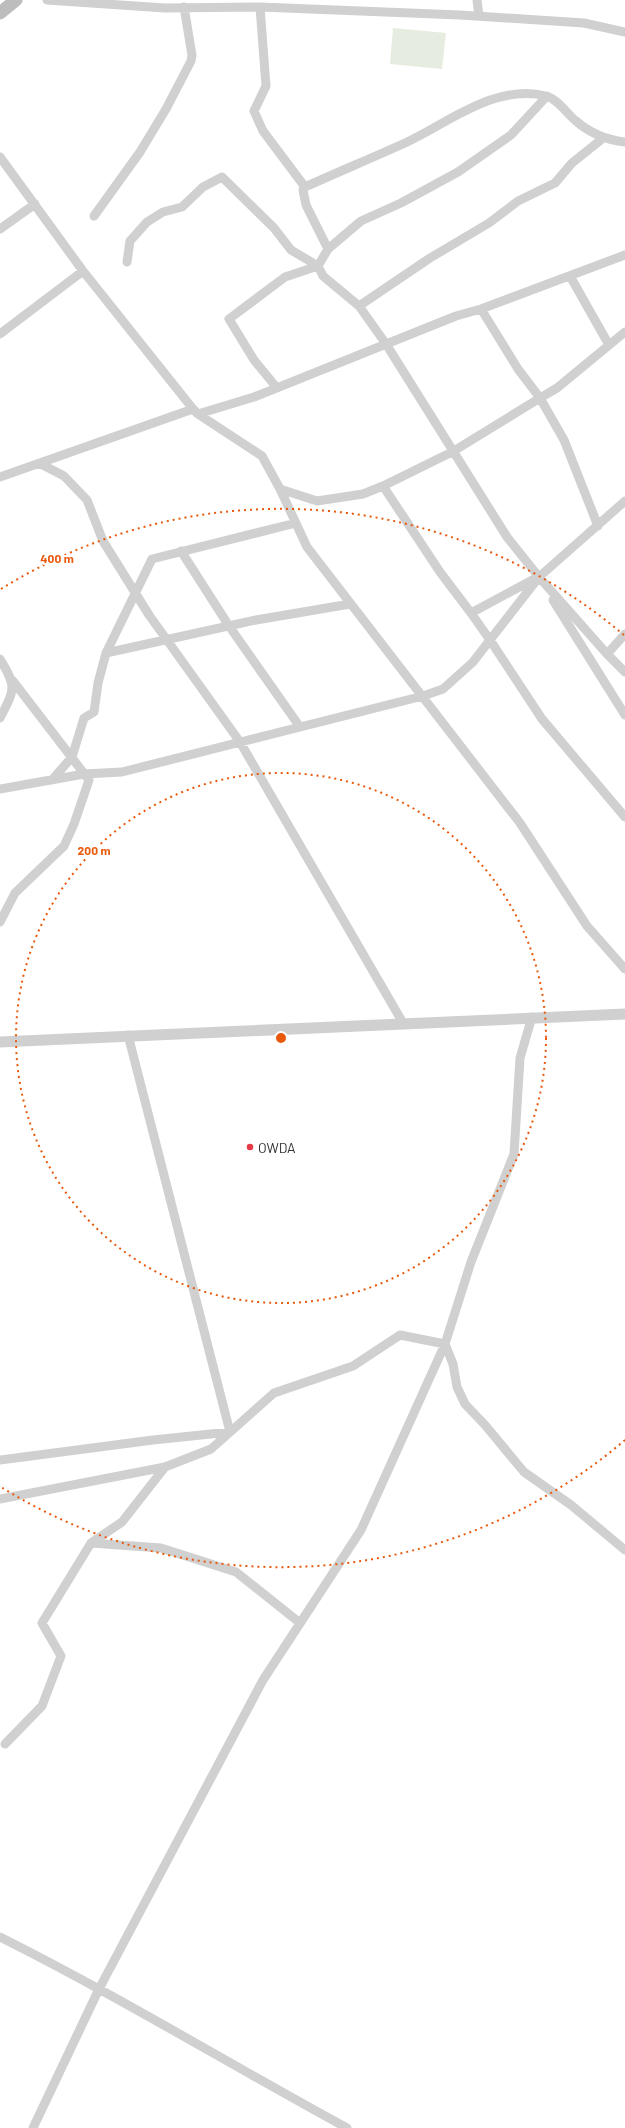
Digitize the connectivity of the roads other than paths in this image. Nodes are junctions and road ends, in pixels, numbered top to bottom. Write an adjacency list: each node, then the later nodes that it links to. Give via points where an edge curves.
1 (16, 0): 6 (main road)
2 (47, 0): 4 (street)
3 (477, 0): 7 (street)
4 (184, 7): 5 (street); 15 (street, via 191,61 140,152)
5 (260, 7): 7 (street); 13 (street, via 266,86 254,111 263,131)
6 (0, 13)
7 (479, 16): 8 (street, via 584,23)
8 (625, 32)
9 (547, 96): 10 (street, via 576,122); 13 (street, via 505,96 476,106 407,142); 17 (street, via 511,135 458,172 361,221)
10 (602, 139): 11 (street); 23 (street, via 572,163 554,183 518,201 489,223 430,258)
11 (625, 142)
12 (0, 157): 14 (street)
13 (305, 187): 17 (street, via 303,190 306,206)
14 (35, 204): 16 (street); 21 (street)
15 (94, 216)
16 (0, 229)
17 (328, 250): 20 (street)
18 (625, 255): 22 (street)
19 (127, 262): 20 (street, via 130,241 147,222 163,212 182,207 203,187 222,177 274,228 291,250)
20 (318, 266): 23 (street, via 323,276); 29 (street, via 285,277 229,319 254,360)
21 (83, 271): 26 (street); 31 (street)
22 (570, 276): 24 (street); 28 (street)
23 (359, 306): 27 (street)
24 (481, 309): 27 (street, via 456,316); 30 (street, via 518,369)
25 (625, 332): 28 (street)
26 (0, 334)
27 (386, 344): 29 (street); 32 (street)
28 (609, 345): 30 (street, via 557,388)
29 (277, 388): 31 (street, via 254,397)
30 (540, 398): 32 (street); 39 (street, via 564,440)
31 (195, 412): 33 (street); 36 (street, via 262,456)
32 (452, 452): 35 (street); 41 (street, via 507,537)
33 (39, 463): 34 (street); 42 (street, via 64,476 86,500 103,541)
34 (0, 476)
35 (383, 486): 36 (street, via 363,494 317,501); 44 (street, via 440,572)
36 (280, 489): 38 (street)
37 (625, 501): 39 (street)
38 (296, 523): 40 (street); 43 (street, via 307,547)
39 (598, 526): 41 (street)
40 (181, 551): 42 (street, via 152,558); 45 (street)
41 (539, 577): 44 (street); 48 (street); 50 (street); 55 (street)
42 (136, 594): 47 (street); 49 (street)
43 (350, 604): 45 (street); 54 (street)
44 (472, 613): 48 (street)
45 (229, 626): 47 (street); 57 (street)
46 (625, 634): 50 (street)
47 (166, 640): 49 (street); 58 (street)
48 (490, 640): 54 (street, via 473,662 443,689); 63 (street, via 542,719)
49 (106, 653): 59 (street, via 94,712 84,718)
50 (607, 654): 52 (street)
51 (0, 659): 53 (street)
52 (625, 672)
53 (13, 681): 56 (street, via 13,689); 59 (street)
54 (423, 696): 57 (street); 65 (street, via 520,823 586,926)
55 (625, 715)
56 (0, 718)
57 (300, 727): 58 (street)
58 (240, 742): 60 (street, via 122,772); 68 (street)
59 (72, 757): 60 (street); 61 (street)
60 (84, 774): 61 (street); 64 (street, via 89,780 64,846 16,893)
61 (52, 780): 62 (street)
62 (0, 789)
63 (625, 817)
64 (0, 922)
65 (625, 969)
66 (625, 1014): 67 (street)
67 (532, 1017): 68 (street); 71 (street, via 520,1058 514,1154 471,1262)
68 (403, 1022): 69 (street)
69 (128, 1035): 70 (street); 72 (street)
70 (0, 1042)
71 (445, 1344): 72 (street, via 400,1335 353,1366 274,1393); 77 (street, via 465,1404 524,1472 571,1505); 78 (street, via 361,1530)
72 (230, 1432): 73 (street); 74 (street, via 211,1448)
73 (0, 1460)
74 (165, 1467): 75 (street); 76 (street, via 122,1522)
75 (0, 1499)
76 (90, 1543): 78 (street, via 161,1548 236,1572); 79 (street, via 42,1623 61,1656 42,1706)
77 (625, 1550)
78 (300, 1623): 81 (street, via 263,1680)
79 (5, 1744)
80 (0, 1937): 81 (street)
81 (99, 1989): 82 (street); 83 (street)
82 (32, 2128)
83 (347, 2128)

